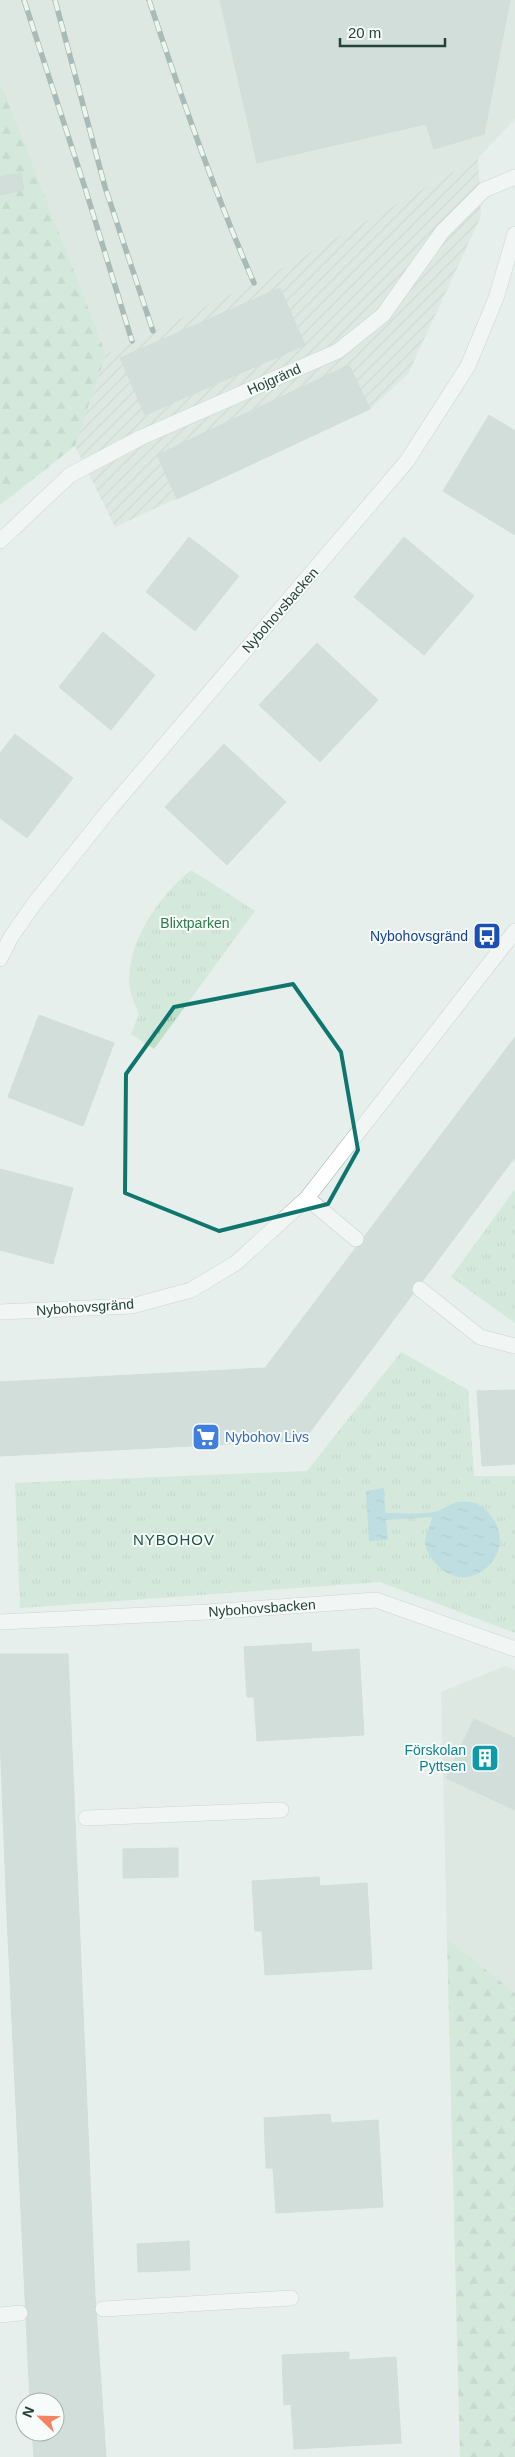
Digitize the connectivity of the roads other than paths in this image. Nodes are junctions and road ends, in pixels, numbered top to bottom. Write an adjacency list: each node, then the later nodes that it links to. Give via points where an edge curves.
1 (515, 176): 3 (street, Hojgränd, via 484,190 442,232 383,315 338,351 140,438 70,475)
2 (515, 234): 5 (street, Nybohovsbacken, via 496,298 468,366 407,462 110,809 34,904)
3 (0, 541)
4 (515, 931): 6 (street, Nybohovsgränd)
5 (0, 959)
6 (307, 1198): 7 (street); 9 (street, Nybohovsgränd, via 236,1263 191,1290 132,1306)
7 (356, 1239)
8 (420, 1290): 10 (street, via 480,1337)
9 (0, 1312)
10 (515, 1346)
11 (0, 1622): 12 (street, Nybohovsbacken, via 376,1600)
12 (515, 1649)
13 (281, 1810): 14 (street)
14 (86, 1818)
15 (291, 2298): 16 (street)
16 (103, 2309)
17 (20, 2313): 18 (street)
18 (0, 2315)

